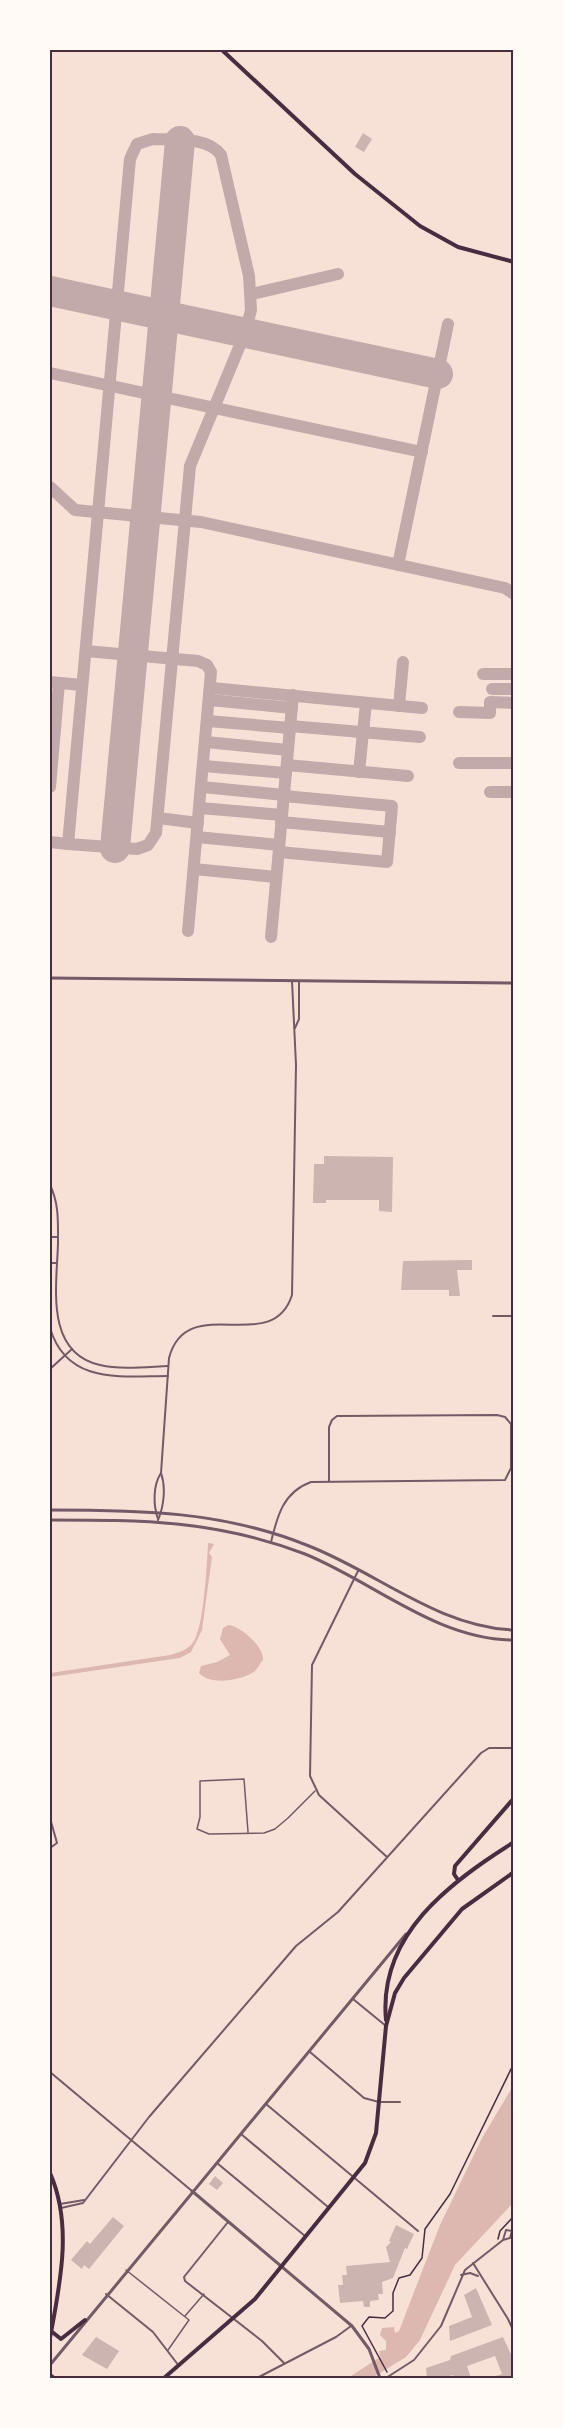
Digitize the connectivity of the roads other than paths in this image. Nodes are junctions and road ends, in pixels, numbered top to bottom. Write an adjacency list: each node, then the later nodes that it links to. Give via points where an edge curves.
1 (222, 50): 2 (main road, via 355,174 420,226 458,247)
2 (513, 262)
3 (50, 978): 4 (street)
4 (292, 981): 5 (street); 7 (street, via 292,1019)
5 (299, 981): 6 (street); 7 (street)
6 (513, 983)
7 (296, 1028): 18 (street, via 290,1301 281,1314 265,1323 205,1324 189,1329 174,1345)
8 (50, 1185): 10 (street, via 57,1206)
9 (50, 1237): 10 (street)
10 (58, 1237): 12 (street)
11 (50, 1263): 12 (street)
12 (57, 1263): 16 (street, via 57,1317 61,1333)
13 (493, 1316): 14 (street)
14 (513, 1316)
15 (50, 1328): 17 (street)
16 (72, 1349): 17 (street); 19 (street, via 94,1363)
17 (64, 1355): 20 (street); 21 (street, via 93,1373)
18 (168, 1366): 19 (street); 22 (street)
19 (120, 1367): 21 (street)
20 (50, 1368)
21 (120, 1376): 22 (street)
22 (168, 1376): 24 (street)
23 (512, 1442): 25 (street, via 511,1472 500,1481); 25 (street, via 511,1424 501,1416 338,1416 329,1427)
24 (161, 1473): 28 (street); 29 (street)
25 (329, 1481): 35 (street, via 311,1482 291,1493)
26 (106, 1509): 27 (street); 28 (street); 32 (street)
27 (50, 1510)
28 (155, 1510): 29 (street); 33 (street)
29 (162, 1511): 30 (street); 33 (street)
30 (196, 1515): 34 (street); 35 (street)
31 (50, 1520): 32 (street)
32 (106, 1520): 33 (street)
33 (158, 1520): 34 (street)
34 (194, 1524): 36 (street)
35 (273, 1533): 36 (street); 37 (street)
36 (271, 1542): 38 (street)
37 (326, 1553): 38 (street); 39 (street)
38 (322, 1562): 40 (street)
39 (359, 1569): 40 (street); 41 (street, via 447,1616)
40 (355, 1578): 43 (street, via 448,1627); 46 (street, via 311,1670 310,1776)
41 (478, 1627): 42 (street); 43 (street)
42 (513, 1630)
43 (476, 1636): 44 (street)
44 (513, 1640)
45 (513, 1748): 52 (street, via 482,1751)
46 (315, 1791): 49 (lane, via 275,1829); 52 (street)
47 (513, 1798): 54 (main road, via 455,1866)
48 (50, 1818): 51 (street, via 57,1843)
49 (248, 1832): 49 (lane, via 244,1779 200,1781 197,1829 209,1834)
50 (513, 1842): 54 (main road)
51 (50, 1848)
52 (387, 1857): 64 (street, via 338,1912 296,1946)
53 (513, 1872): 57 (main road, via 462,1909 404,1978 391,2002)
54 (458, 1880): 55 (main road)
55 (406, 1934): 56 (street); 57 (main road, via 387,1986)
56 (353, 1999): 57 (street); 58 (street)
57 (386, 2026): 60 (main road)
58 (308, 2051): 60 (street, via 364,2098); 62 (street)
59 (50, 2072): 64 (street)
60 (380, 2102): 61 (street); 67 (main road, via 374,2143)
61 (400, 2102)
62 (265, 2103): 63 (street); 67 (street)
63 (240, 2133): 65 (street); 70 (street)
64 (131, 2141): 68 (street); 69 (street, via 87,2199 80,2205)
65 (216, 2162): 68 (street); 73 (street)
66 (50, 2173): 69 (main road)
67 (353, 2177): 70 (main road); 72 (street)
68 (192, 2191): 71 (street); 77 (street)
69 (61, 2206): 87 (main road, via 63,2248)
70 (328, 2207): 73 (main road)
71 (228, 2222): 76 (street); 81 (street, via 184,2277 188,2285)
72 (418, 2231)
73 (305, 2236): 76 (main road)
74 (503, 2241): 75 (street)
75 (473, 2263): 78 (street); 79 (street)
76 (281, 2265): 83 (main road); 86 (street)
77 (126, 2270): 80 (street); 82 (lane)
78 (461, 2275): 79 (street, via 473,2273); 99 (street, via 441,2326 414,2360)
79 (482, 2279): 85 (street)
80 (106, 2294): 84 (street); 90 (street, via 153,2332)
81 (204, 2294): 82 (lane); 83 (street)
82 (185, 2317): 90 (lane, via 189,2320)
83 (234, 2319): 91 (street); 93 (main road)
84 (85, 2320): 87 (main road, via 61,2339); 92 (street)
85 (512, 2321): 88 (street)
86 (352, 2326): 91 (street); 98 (street, via 364,2341)
87 (51, 2331): 89 (main road)
88 (513, 2332)
89 (50, 2338)
90 (167, 2351): 93 (street)
91 (284, 2363): 97 (street)
92 (50, 2365)
93 (179, 2366): 96 (main road)
94 (50, 2375): 95 (main road)
95 (54, 2379)
96 (164, 2379)
97 (257, 2379)
98 (380, 2379)
99 (386, 2379)

